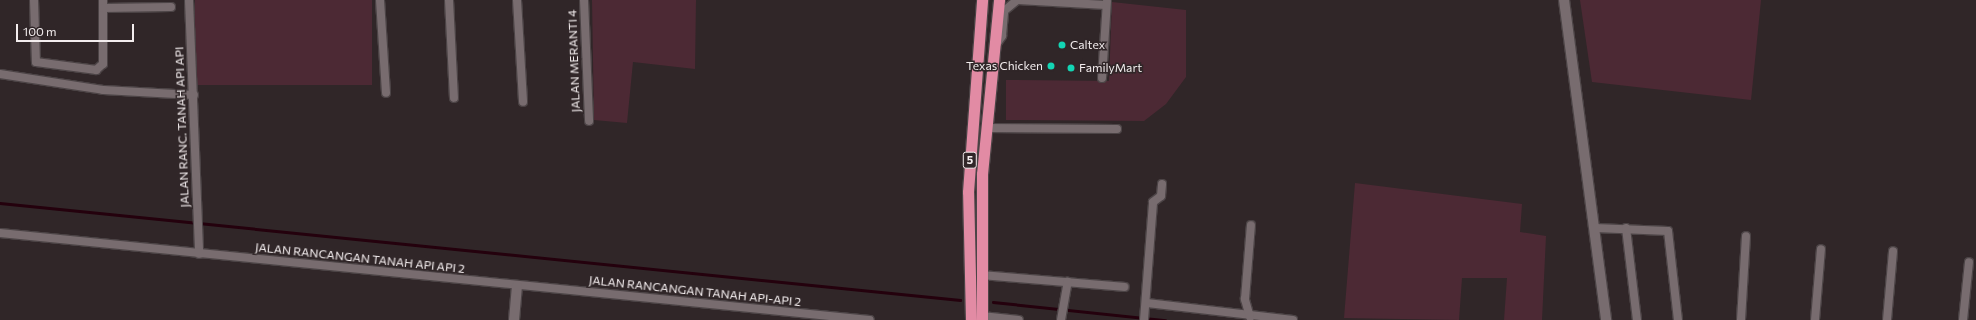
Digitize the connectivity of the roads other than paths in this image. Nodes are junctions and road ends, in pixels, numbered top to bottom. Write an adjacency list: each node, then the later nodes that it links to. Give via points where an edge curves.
1 (34, 0): 12 (street, via 36,62 101,68)
2 (190, 0): 18 (street, JALAN RANC. TANAH API API)
3 (380, 0): 17 (street)
4 (449, 0): 19 (street)
5 (518, 0): 20 (street)
6 (584, 0): 21 (street, JALAN MERANTI 4)
7 (982, 0): 45 (highway, 5, via 968,192)
8 (999, 0): 14 (highway, 5)
9 (1020, 0): 11 (street); 14 (street, via 1004,11 1002,36)
10 (1564, 0): 26 (street)
11 (1107, 2): 16 (street)
12 (103, 4): 13 (street)
13 (171, 7)
14 (994, 48): 22 (highway, 5)
15 (0, 74): 18 (street, via 103,90)
16 (1102, 78)
17 (386, 93)
18 (194, 95): 32 (street, JALAN RANC. TANAH API API)
19 (454, 98)
20 (523, 102)
21 (589, 121)
22 (986, 128): 23 (street); 34 (highway, 5, via 982,174)
23 (1118, 129)
24 (1162, 184): 38 (street, via 1160,196 1153,202)
25 (1251, 225): 40 (street, via 1245,299)
26 (1595, 228): 27 (street); 48 (street)
27 (1626, 228): 49 (street); 50 (street, via 1668,231)
28 (0, 233): 32 (street)
29 (1746, 236): 51 (street)
30 (1821, 249): 52 (street)
31 (1893, 251): 53 (street)
32 (199, 254): 36 (street, JALAN RANCANGAN TANAH API API 2)
33 (1969, 262): 54 (street)
34 (982, 275): 35 (street); 41 (highway, 5)
35 (1068, 282): 37 (street); 42 (street)
36 (517, 286): 43 (street); 44 (street, JALAN RANCANGAN TANAH API-API 2)
37 (1124, 287)
38 (1147, 303): 39 (street); 40 (street)
39 (1145, 317)
40 (1249, 317): 47 (street)
41 (982, 318): 46 (street)
42 (1061, 318)
43 (514, 320)
44 (870, 320)
45 (971, 320)
46 (1019, 320)
47 (1293, 320)
48 (1606, 320)
49 (1637, 320)
50 (1678, 320)
51 (1741, 320)
52 (1815, 320)
53 (1887, 320)
54 (1963, 320)

